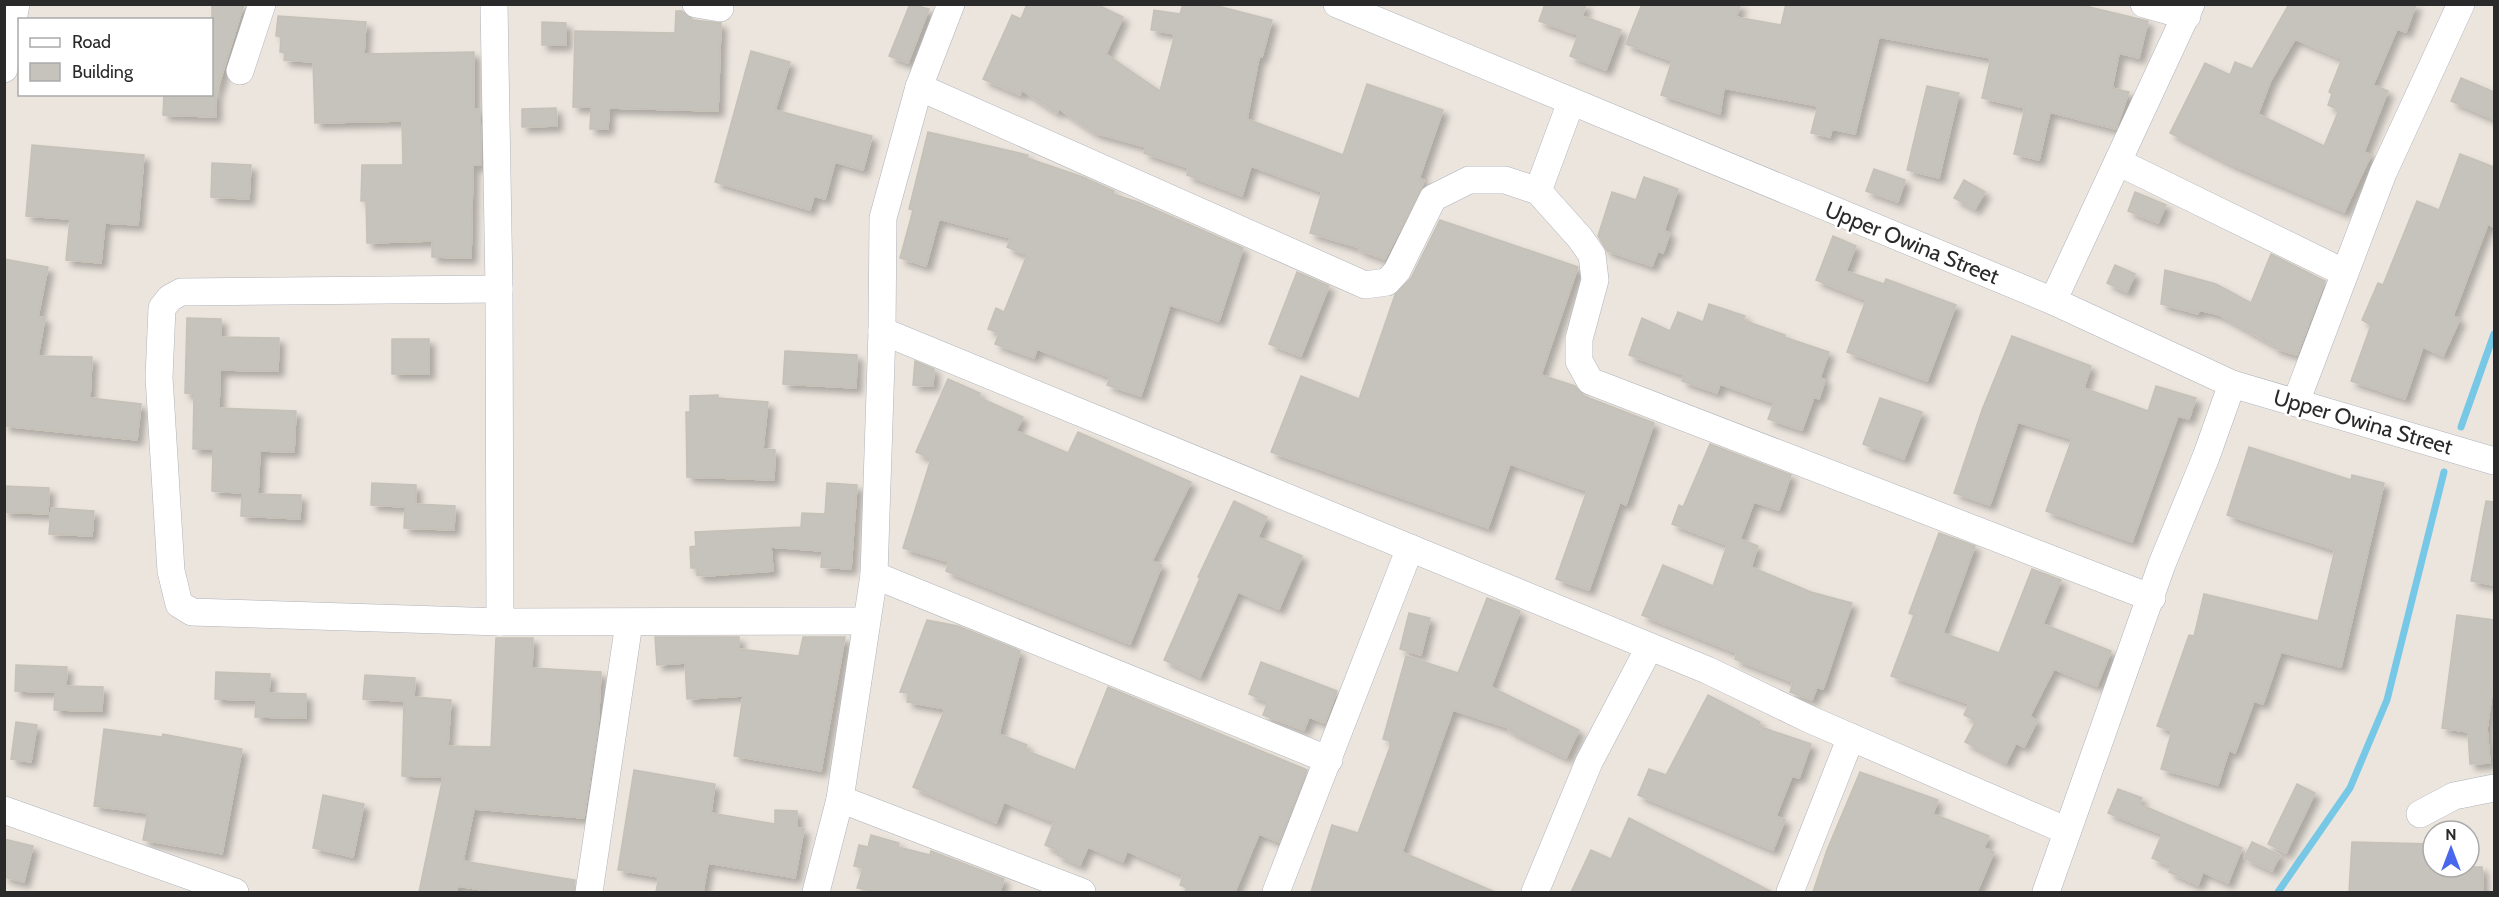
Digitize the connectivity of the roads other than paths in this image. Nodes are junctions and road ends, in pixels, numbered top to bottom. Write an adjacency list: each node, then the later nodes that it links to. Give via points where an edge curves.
1 (16, 4): 9 (street)
2 (262, 4): 10 (street)
3 (494, 4): 16 (street)
4 (951, 4): 11 (street)
5 (1337, 4): 12 (street, Upper Owina Street)
6 (2144, 4): 8 (street)
7 (2461, 4): 15 (street, via 2382,173)
8 (2189, 10): 13 (street)
9 (5, 64)
10 (240, 71)
11 (919, 87): 14 (street, via 1365,285 1387,282 1397,271 1433,198 1469,180 1505,180); 18 (street, via 883,218)
12 (1571, 102): 14 (street); 17 (street, Upper Owina Street)
13 (2118, 162): 15 (street); 17 (street)
14 (1538, 191): 24 (street, via 1592,255 1595,280 1579,339 1579,361 1590,381)
15 (2343, 272): 20 (street)
16 (499, 289): 26 (street); 26 (street, via 181,292 162,308 159,377 171,571 179,604 192,612)
17 (2053, 301): 19 (street, Upper Owina Street)
18 (882, 331): 22 (street); 23 (street)
19 (2232, 384): 20 (street, Upper Owina Street); 24 (street)
20 (2296, 402): 21 (street, Upper Owina Street)
21 (2494, 461)
22 (1410, 548): 28 (street); 30 (street)
23 (874, 575): 25 (street); 30 (street)
24 (2152, 598): 35 (street)
25 (866, 621): 27 (street); 32 (street)
26 (500, 622): 27 (street)
27 (629, 623): 37 (street)
28 (1649, 648): 29 (street, via 1707,670); 41 (street, via 1589,762)
29 (1851, 737): 35 (street); 42 (street)
30 (1329, 760): 40 (street)
31 (2494, 788): 34 (street, via 2454,796)
32 (840, 799): 38 (street); 39 (street)
33 (4, 810): 36 (street)
34 (2420, 814)
35 (2067, 831): 43 (street)
36 (235, 892)
37 (589, 892)
38 (816, 892)
39 (1082, 892)
40 (1276, 892)
41 (1535, 892)
42 (1790, 892)
43 (2046, 892)

